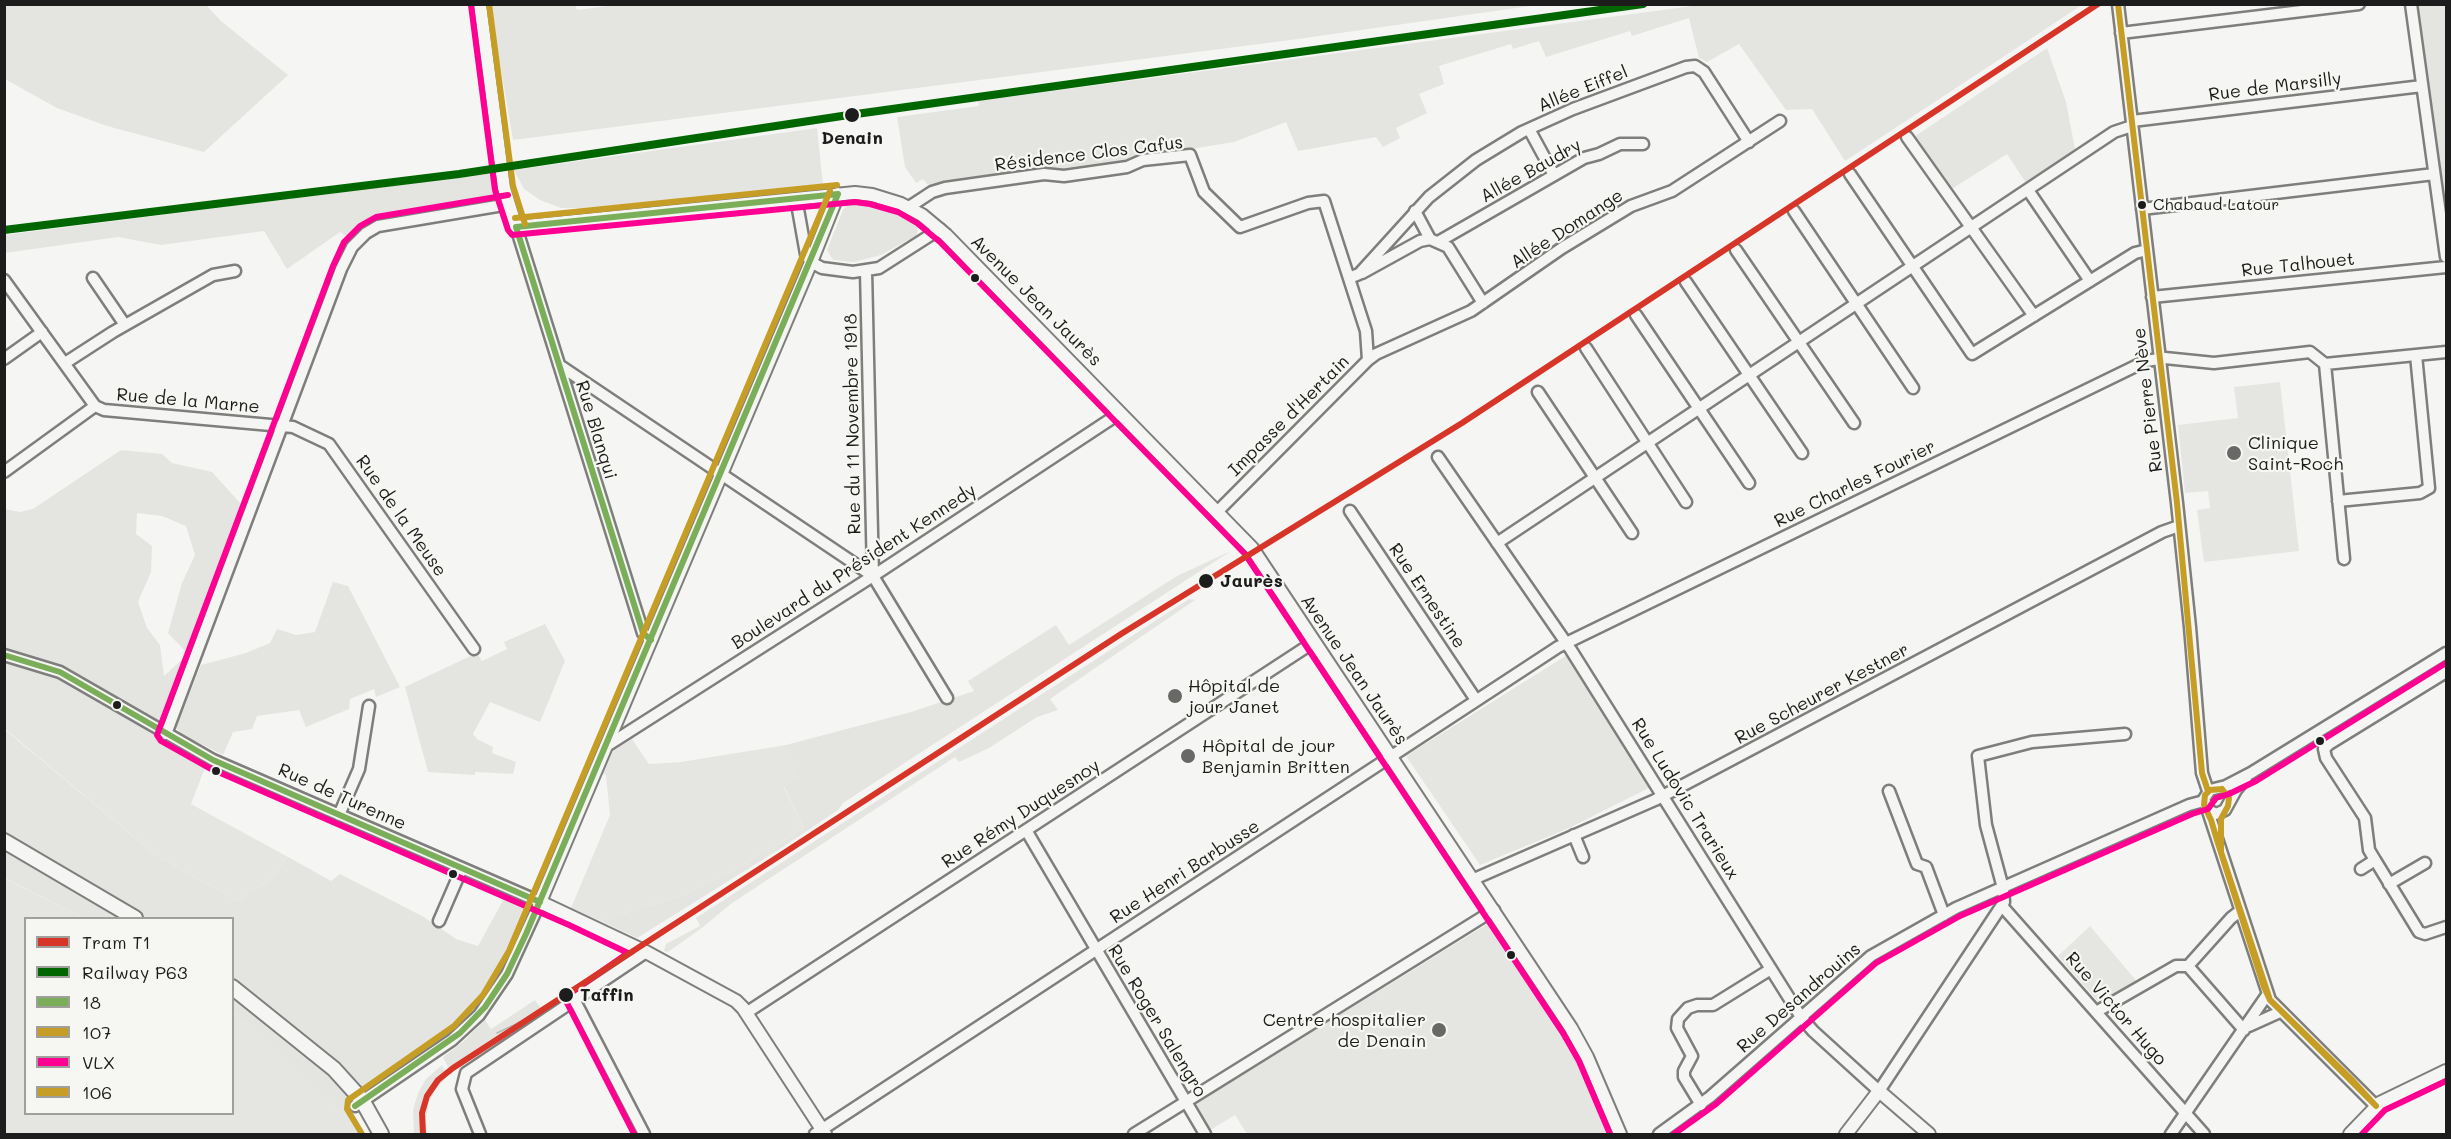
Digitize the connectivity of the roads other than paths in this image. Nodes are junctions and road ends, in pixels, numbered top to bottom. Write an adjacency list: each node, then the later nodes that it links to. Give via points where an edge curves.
1 (480, 4): 20 (street, via 502,178)
2 (2118, 4): 5 (street, Rue Pierre Nève)
3 (2359, 4): 5 (street)
4 (2410, 4): 6 (street)
5 (2121, 33): 8 (street, Rue Pierre Nève)
6 (2422, 86): 8 (street, Rue de Marsilly); 14 (street)
7 (1780, 121): 11 (street, Allée Domange)
8 (2132, 123): 16 (street, Rue de Marsilly); 22 (street, Rue Pierre Nève)
9 (1529, 129): 11 (street, Allée Eiffel, via 1690,66 1704,72); 15 (street); 23 (street, Allée Eiffel, via 1461,169)
10 (1907, 137): 26 (street)
11 (1749, 142): 43 (street, Allée Domange, via 1672,191 1636,204 1568,245)
12 (1643, 144): 15 (street, Allée Baudry, via 1616,145)
13 (1850, 174): 33 (street)
14 (2434, 174): 22 (street); 31 (street)
15 (1554, 175): 28 (street, Allée Baudry)
16 (2028, 190): 26 (street, Rue de Marsilly); 41 (street)
17 (838, 194): 18 (street, Avenue Jean Jaurès); 21 (street, Avenue Jean Jaurès, via 872,195); 32 (street)
18 (796, 198): 25 (street, Avenue Jean Jaurès); 32 (street, via 803,243)
19 (1324, 201): 21 (street, Résidence Clos Cafus, via 1240,227 1204,192 1191,155 1064,176 1044,174 945,188); 37 (street, Impasse d'Hertain)
20 (509, 204): 25 (street); 66 (street, via 385,224 361,237 344,262)
21 (909, 207): 27 (street, Avenue Jean Jaurès)
22 (2142, 209): 30 (street, Rue Pierre Nève)
23 (1415, 211): 28 (street); 37 (street, Allée Eiffel)
24 (1794, 211): 44 (street)
25 (516, 227): 58 (street, Rue Blanqui)
26 (1970, 228): 33 (street, Rue de Marsilly); 46 (street)
27 (940, 230): 36 (street, via 885,265); 64 (street, Avenue Jean Jaurès)
28 (1434, 240): 37 (street, Allée Baudry, via 1420,241); 43 (street, via 1448,247)
29 (1736, 250): 49 (street)
30 (2147, 250): 41 (street); 42 (street, Rue Pierre Nève)
31 (2446, 257)
32 (811, 262): 36 (street, via 822,268); 71 (street)
33 (1913, 266): 44 (street, Rue de Marsilly); 46 (street, via 1972,354)
34 (2446, 267): 42 (street, Rue Talhouet)
35 (235, 271): 47 (street, via 213,275)
36 (866, 271): 82 (street, Rue du 11 Novembre 1918)
37 (1354, 276): 55 (street, Impasse d'Hertain, via 1368,337)
38 (93, 278): 47 (street)
39 (4, 280): 48 (street)
40 (1686, 282): 59 (street)
41 (2090, 282): 46 (street)
42 (2152, 297): 53 (street, Rue Pierre Nève)
43 (1483, 303): 55 (street, Allée Domange)
44 (1856, 304): 49 (street, Rue de Marsilly); 60 (street)
45 (1636, 315): 63 (street)
46 (2034, 316)
47 (126, 325): 56 (street)
48 (42, 332): 54 (street); 56 (street)
49 (1799, 342): 59 (street, Rue de Marsilly); 65 (street)
50 (1586, 348): 67 (street)
51 (2446, 352): 52 (street)
52 (2416, 355): 57 (street); 74 (street, via 2429,488 2421,493)
53 (2159, 358): 57 (street, via 2207,363 2310,352); 78 (street, Rue Pierre Nève); 85 (street, Rue Charles Fourier)
54 (4, 359)
55 (1368, 360): 77 (street, Impasse d'Hertain)
56 (65, 363): 62 (street)
57 (2325, 364): 74 (street)
58 (559, 365): 71 (street); 83 (street, Rue Blanqui, via 639,620)
59 (1749, 375): 63 (street, Rue de Marsilly); 68 (street)
60 (1913, 388)
61 (1538, 392): 72 (street)
62 (95, 406): 66 (street, Rue de la Marne, via 104,410); 70 (street, Rue de la Marne)
63 (1699, 409): 67 (street, Rue de Marsilly); 73 (street)
64 (1120, 413): 77 (street, Avenue Jean Jaurès); 82 (street, Boulevard du Président Kennedy)
65 (1854, 423)
66 (283, 425): 86 (street, Rue de la Meuse, via 329,444); 95 (street)
67 (1647, 443): 72 (street, Rue de Marsilly); 75 (street)
68 (1802, 453)
69 (1438, 457): 80 (street, Rue Ludovic Trarieux)
70 (4, 472)
71 (721, 474): 82 (street); 83 (street)
72 (1595, 477): 79 (street); 80 (street, Rue de Marsilly)
73 (1749, 483)
74 (2338, 501): 81 (street)
75 (1686, 502)
76 (1350, 511): 92 (street, Rue Ernestine)
77 (1217, 512): 84 (street, Avenue Jean Jaurès, via 1252,548)
78 (2179, 526): 101 (street, Rue Scheurer Kestner); 102 (street, Rue Pierre Nève, via 2202,773)
79 (1632, 533)
80 (1497, 543): 85 (street, Rue Ludovic Trarieux)
81 (2344, 559)
82 (873, 576): 91 (street); 97 (street, Boulevard du Président Kennedy)
83 (651, 640): 97 (street)
84 (1314, 642): 98 (street, Avenue Jean Jaurès); 105 (street, Rue Rémy Duquesnoy)
85 (1566, 643): 92 (street, Rue Henri Barbusse); 101 (street, Rue Ludovic Trarieux)
86 (474, 649)
87 (4, 655): 95 (street, Rue de Turenne, via 65,674)
88 (2446, 656): 90 (street)
89 (2446, 672): 94 (street)
90 (2380, 694): 94 (street); 99 (street)
91 (947, 698)
92 (1476, 700): 98 (street, Rue Henri Barbusse)
93 (369, 706): 104 (street, via 359,769)
94 (2388, 708): 110 (street, via 2329,744 2324,752 2365,818 2369,849)
95 (166, 734): 104 (street, Rue de Turenne, via 213,760)
96 (2125, 734): 116 (street, via 2032,742 1978,756 1987,832)
97 (605, 747): 117 (street)
98 (1391, 757): 114 (street, Avenue Jean Jaurès); 125 (street, Rue Henri Barbusse)
99 (2251, 773): 102 (street, Rue Desandrouins); 103 (street)
100 (1889, 791): 121 (street, via 1917,864 1926,867)
101 (1663, 796): 106 (street, Rue Scheurer Kestner); 128 (street, Rue Ludovic Trarieux)
102 (2209, 797): 103 (street, via 2214,813); 103 (street, via 2226,793); 108 (street, Rue Pierre Nève); 116 (street, Rue Desandrouins)
103 (2226, 807): 108 (street, Rue Pierre Nève, via 2220,827)
104 (339, 815): 112 (street, Rue de Turenne)
105 (1026, 830): 125 (street, Rue Roger Salengro); 134 (street, Rue Rémy Duquesnoy)
106 (1574, 835): 109 (street); 114 (street, Rue Scheurer Kestner)
107 (4, 841): 122 (main road)
108 (2221, 852): 120 (street, Rue Pierre Nève)
109 (1583, 857)
110 (2375, 861): 113 (street); 115 (street)
111 (2425, 863): 115 (street)
112 (462, 868): 117 (street, Rue de Turenne); 123 (street)
113 (2361, 869)
114 (1474, 879): 119 (street, Avenue Jean Jaurès)
115 (2389, 884): 124 (street, via 2419,932 2425,934)
116 (2003, 888): 118 (street); 121 (street, Rue Desandrouins)
117 (540, 902): 126 (street, Rue de Turenne); 140 (street, via 507,974 479,1015 452,1040)
118 (2002, 906): 132 (street, Rue Victor Hugo); 138 (street)
119 (1494, 910): 139 (street); 151 (street, Avenue Jean Jaurès, via 1580,1043)
120 (2240, 911): 127 (street); 130 (street, Rue Pierre Nève)
121 (1944, 915): 135 (street, Rue Desandrouins, via 1871,956)
122 (133, 917)
123 (439, 921)
124 (2446, 927)
125 (1096, 950): 139 (street, Rue Roger Salengro); 144 (street, Rue Henri Barbusse)
126 (646, 952): 131 (street); 134 (street, Rue de Turenne, via 733,998)
127 (2188, 966): 132 (street, via 2176,966); 136 (street)
128 (1771, 969): 135 (street, Rue Ludovic Trarieux); 141 (street, via 1713,1005 1688,1008 1678,1019 1677,1028 1692,1056 1684,1077)
129 (234, 989): 140 (main road, via 296,1039)
130 (2267, 995): 133 (street, Rue Pierre Nève); 136 (street)
131 (575, 1001): 147 (street, via 469,1069 462,1089); 148 (street)
132 (2096, 1012): 143 (street, Rue Victor Hugo)
133 (2280, 1012): 136 (street); 142 (street, Rue Pierre Nève)
134 (746, 1013): 144 (street, Rue de Turenne)
135 (1801, 1017): 138 (street, Rue Ludovic Trarieux); 141 (street, Rue Desandrouins)
136 (2244, 1030): 143 (street)
137 (2446, 1071): 142 (street)
138 (1879, 1091): 153 (street); 154 (street, Rue Ludovic Trarieux)
139 (1186, 1102): 149 (street); 150 (street, Rue Roger Salengro)
140 (358, 1103): 145 (main road); 146 (main road)
141 (1701, 1105): 152 (street, Rue Desandrouins)
142 (2376, 1106): 157 (street)
143 (2186, 1114): 155 (street); 156 (street, Rue Victor Hugo)
144 (821, 1133)
145 (372, 1134)
146 (381, 1134)
147 (480, 1134)
148 (644, 1134)
149 (1134, 1134)
150 (1205, 1134)
151 (1620, 1134)
152 (1659, 1134)
153 (1846, 1134)
154 (1929, 1134)
155 (2171, 1134)
156 (2204, 1134)
157 (2350, 1134)

